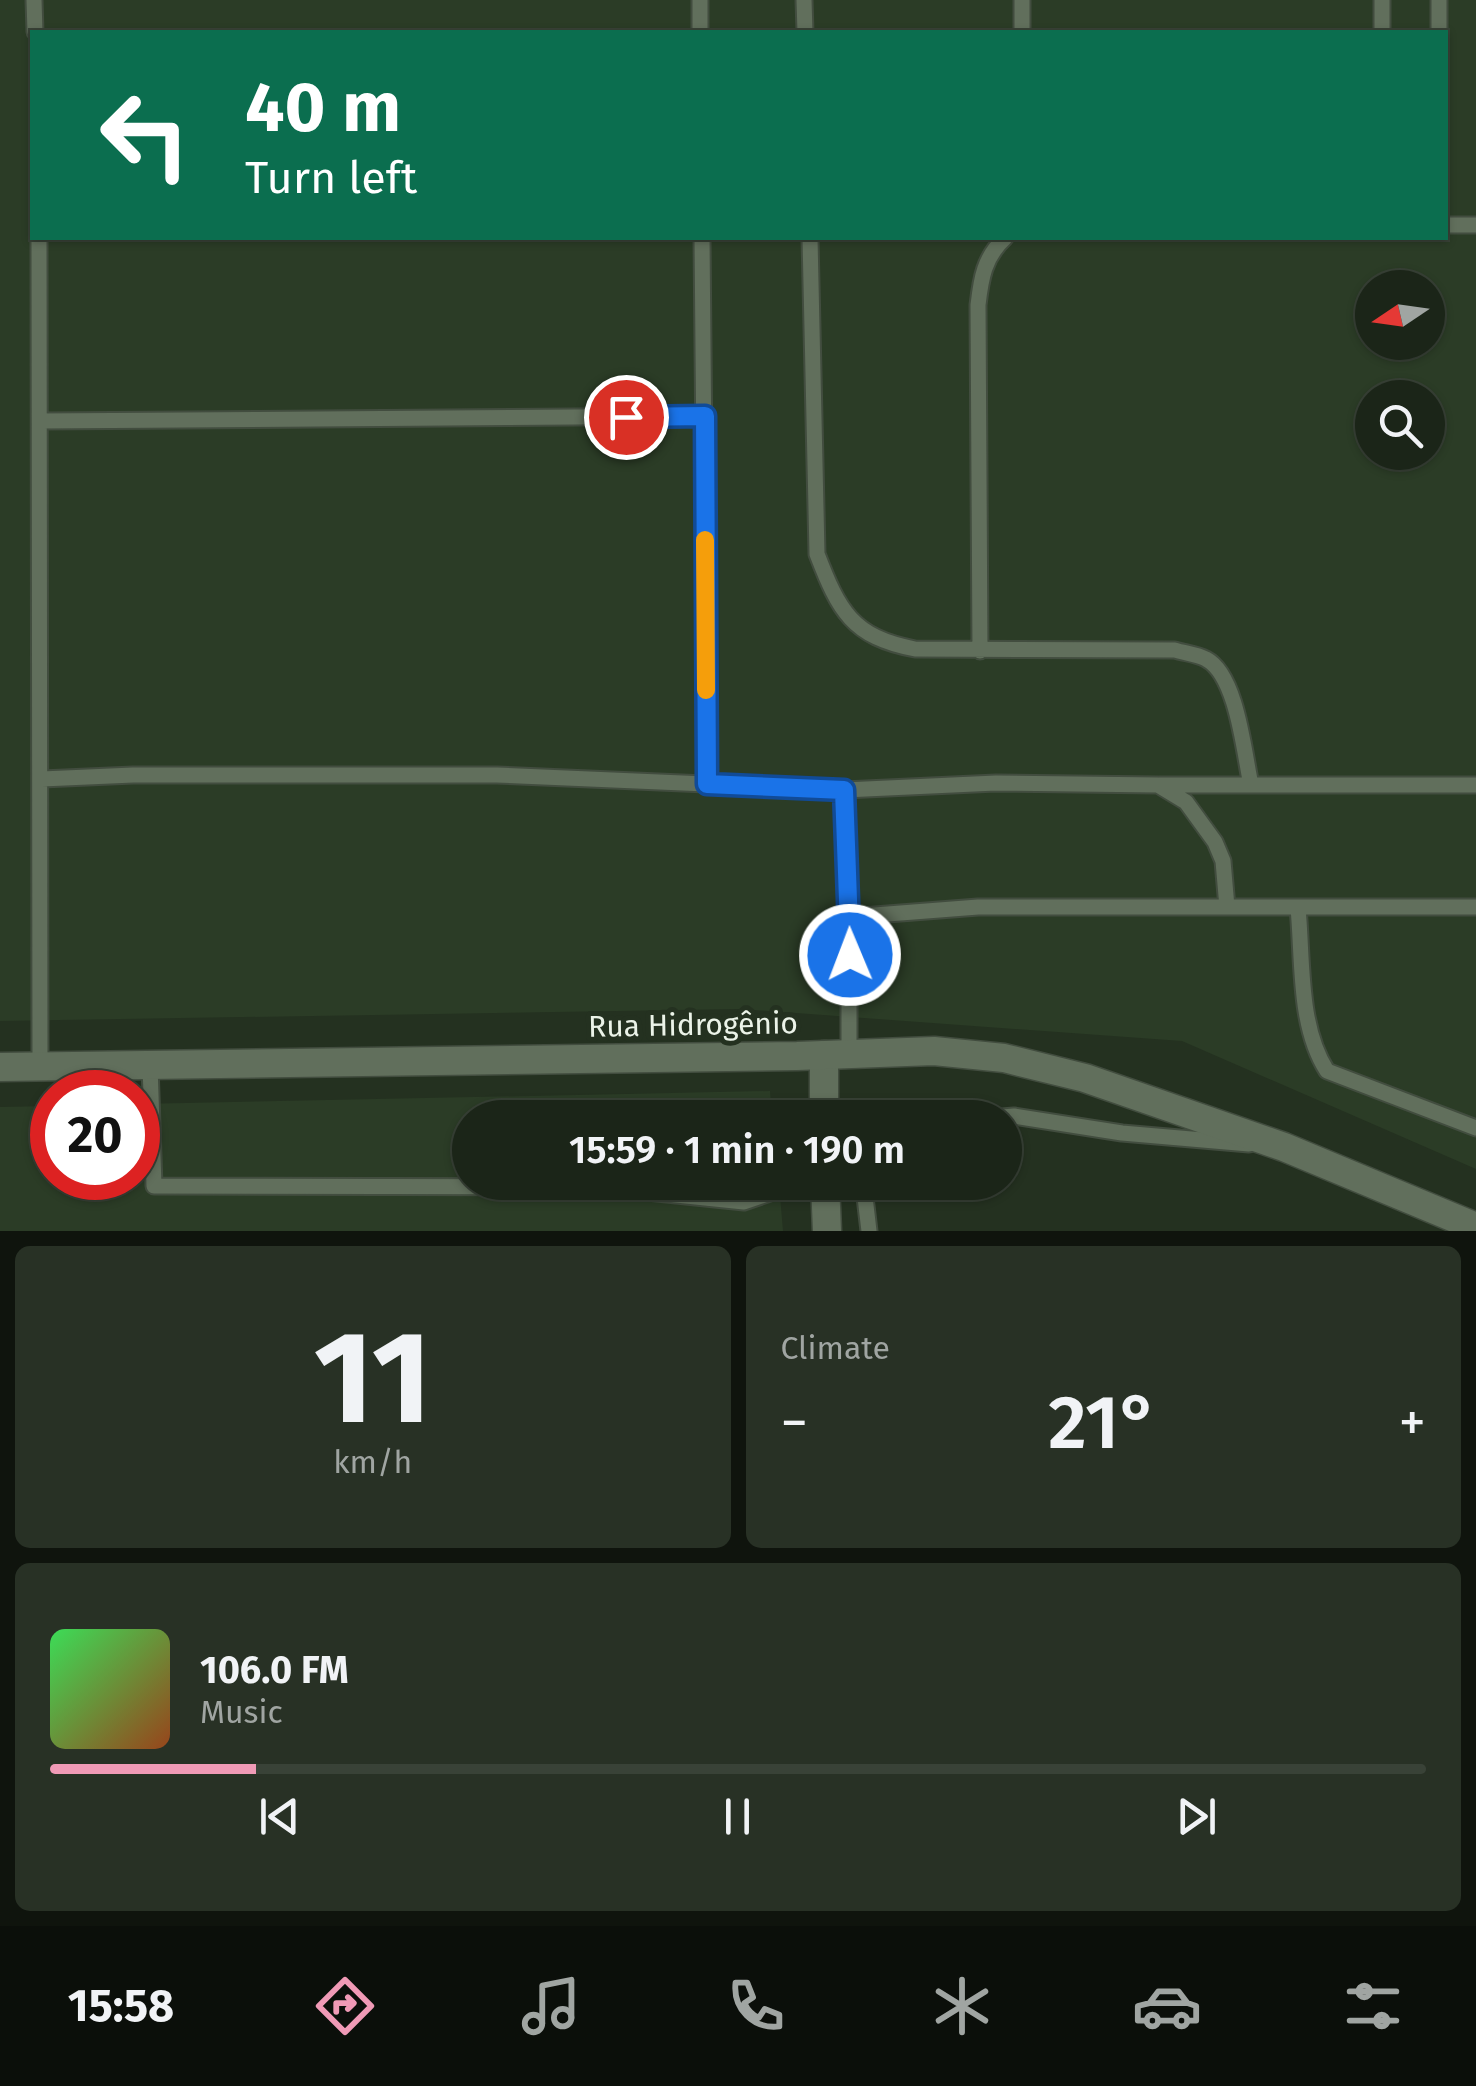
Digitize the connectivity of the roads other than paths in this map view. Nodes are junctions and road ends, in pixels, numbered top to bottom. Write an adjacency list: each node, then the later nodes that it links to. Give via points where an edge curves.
1 (34, 0): 7 (lane)
2 (700, 0): 8 (lane)
3 (804, 0): 9 (lane)
4 (1022, 0): 10 (lane)
5 (1382, 0): 11 (lane)
6 (1439, 0): 12 (lane)
7 (35, 30)
8 (700, 30)
9 (805, 30)
10 (1022, 30)
11 (1382, 30)
12 (1439, 30)
13 (1448, 225): 14 (lane)
14 (1476, 226)
15 (39, 240): 20 (lane)
16 (702, 240): 19 (lane)
17 (810, 240): 21 (lane, via 817,554 834,600 862,630 886,643)
18 (1002, 240): 21 (lane, via 982,271 978,306)
19 (705, 416): 20 (lane); 23 (lane)
20 (40, 421): 22 (lane)
21 (980, 651): 25 (lane, via 1175,650 1206,659 1233,700)
22 (42, 779): 23 (lane, via 497,775); 35 (lane)
23 (707, 784): 27 (lane)
24 (1158, 784): 25 (lane); 27 (lane); 28 (lane, via 1186,802 1215,842)
25 (1251, 785): 26 (lane)
26 (1476, 785)
27 (844, 790): 31 (lane)
28 (1227, 907): 30 (lane); 31 (lane, via 978,906)
29 (1476, 907): 30 (lane)
30 (1298, 908): 38 (lane, via 1309,1029 1326,1070)
31 (849, 917): 32 (lane)
32 (836, 1054): 33 (street, Rua Hidrogênio); 36 (street); 39 (street, Rua Hidrogênio, via 934,1051 1004,1058 1084,1078)
33 (150, 1065): 35 (street, Rua Hidrogênio); 40 (lane, via 154,1186)
34 (0, 1066): 35 (street, Rua Hidrogênio)
35 (40, 1066)
36 (827, 1100)
37 (1022, 1117): 39 (lane)
38 (1476, 1128)
39 (1284, 1148): 45 (street, Rua Hidrogênio)
40 (452, 1187)
41 (723, 1200): 42 (lane)
42 (750, 1200)
43 (825, 1200): 46 (street)
44 (864, 1200): 47 (lane)
45 (1476, 1228)
46 (827, 1231)
47 (869, 1231)

